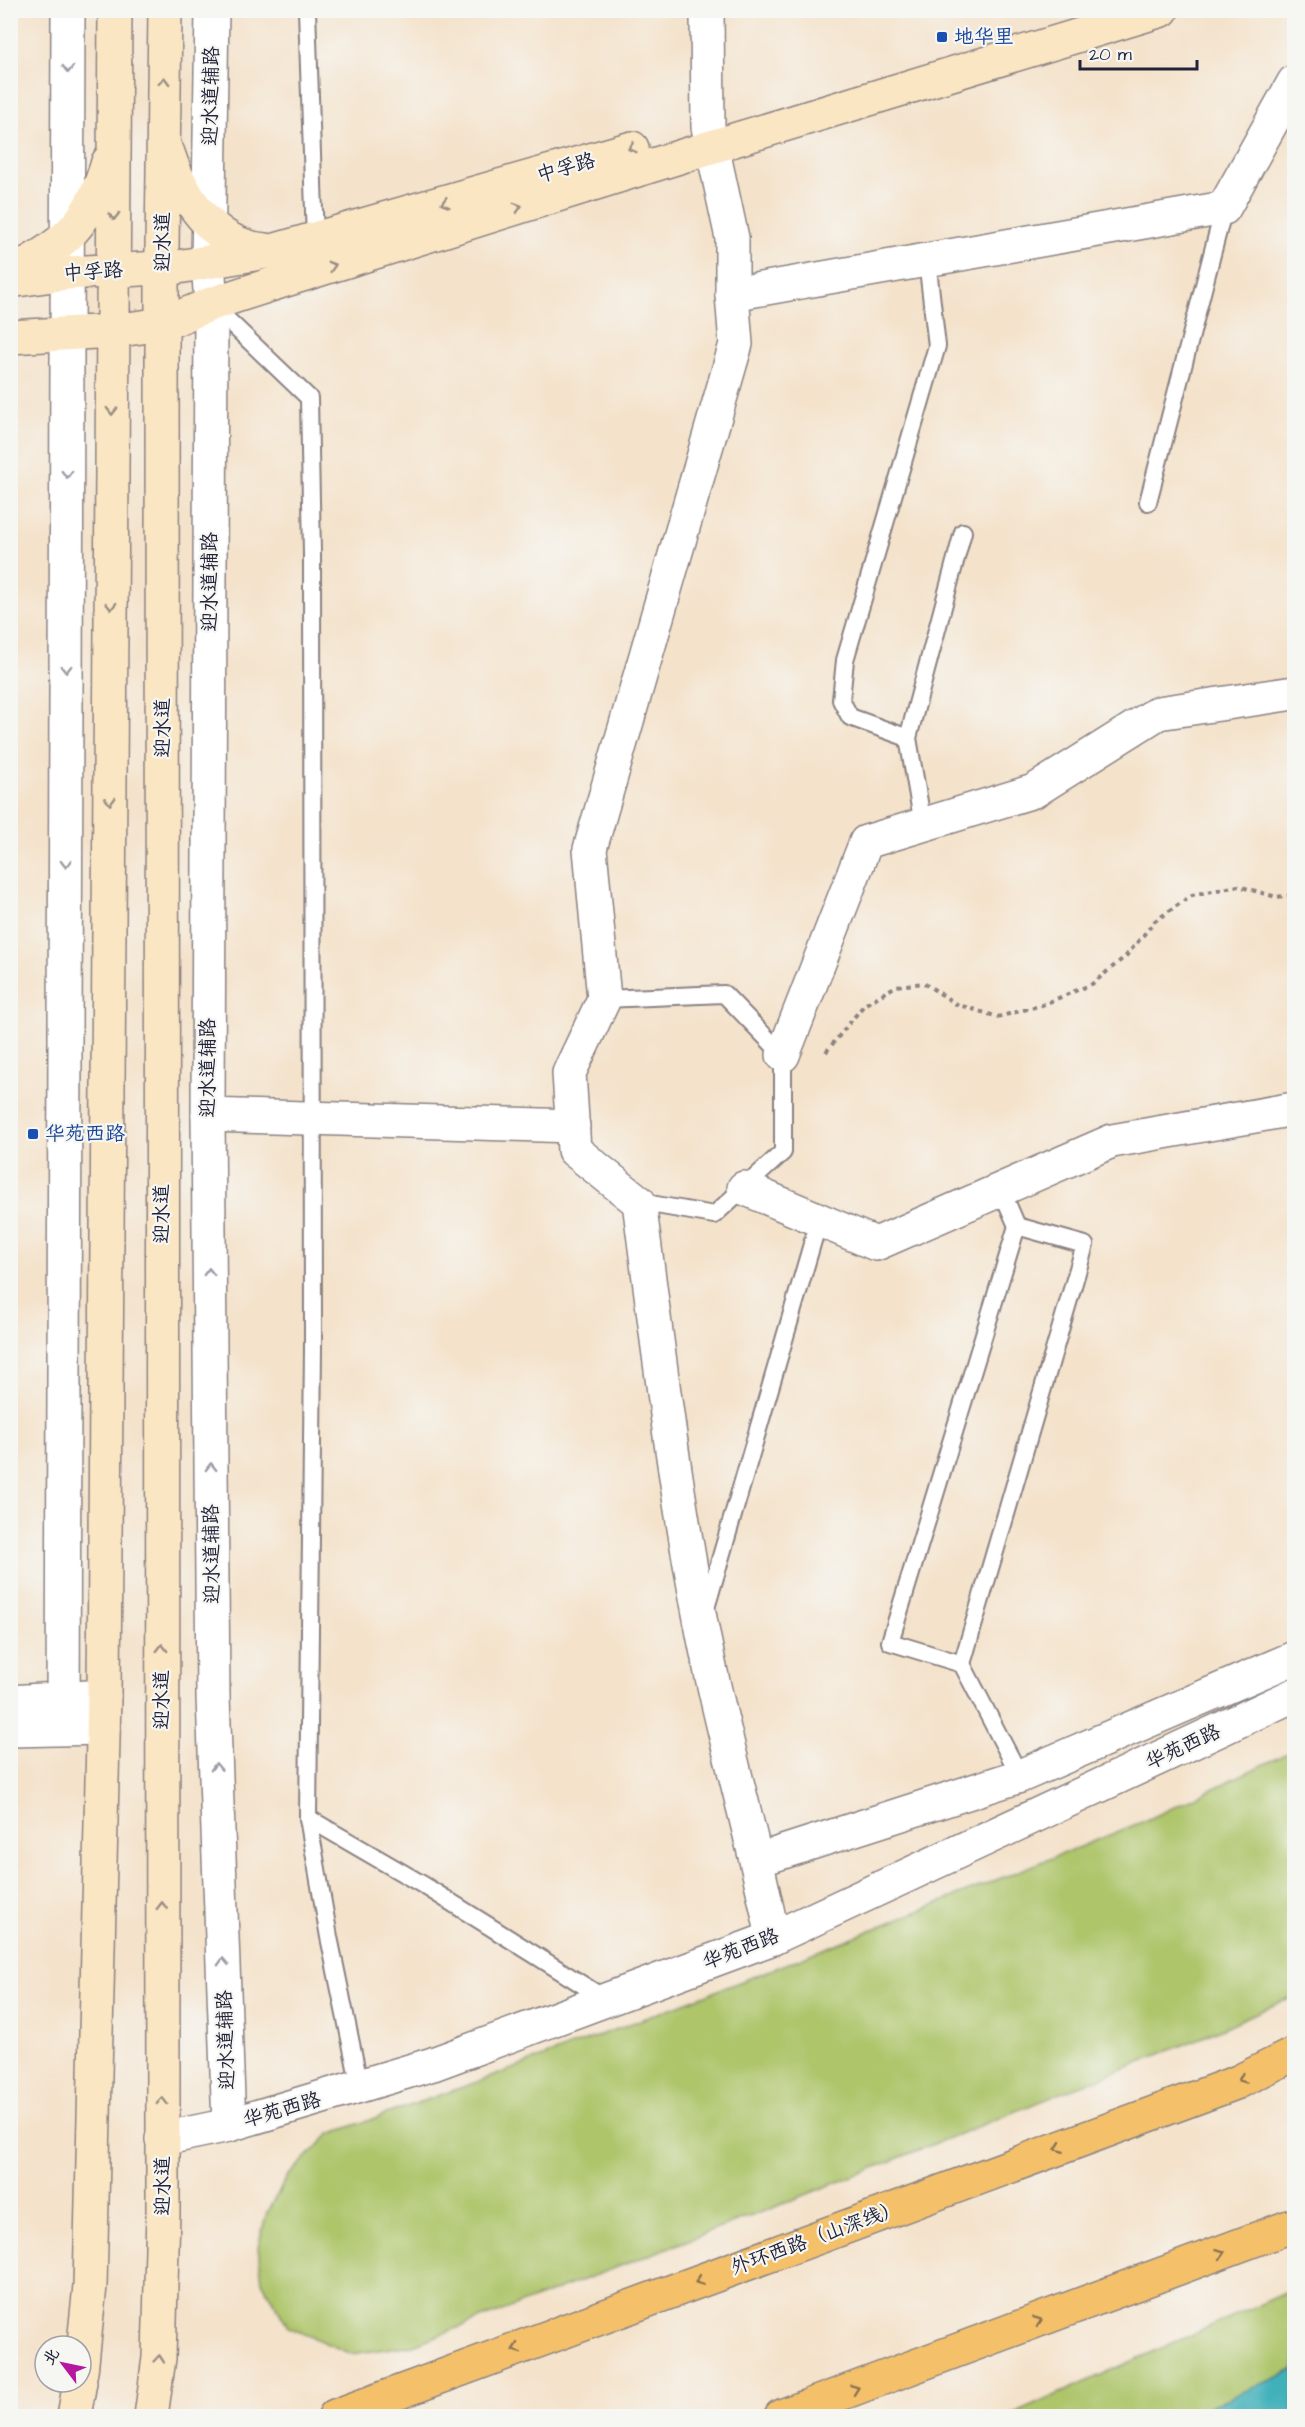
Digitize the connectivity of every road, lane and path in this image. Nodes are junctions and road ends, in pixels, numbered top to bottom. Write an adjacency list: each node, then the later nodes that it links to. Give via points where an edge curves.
1 (68, 10): 15 (street, one-way to 15)
2 (115, 10): 10 (main road)
3 (165, 10): 12 (main road, 迎水道, one-way to 3)
4 (212, 10): 14 (street, 迎水道辅路)
5 (307, 10): 16 (lane)
6 (707, 10): 11 (street)
7 (1162, 10): 11 (main road, 中孚路)
8 (1109, 11): 11 (main road, 中孚路)
9 (1294, 82): 13 (street)
10 (114, 137): 15 (main road, via 91,203); 19 (main road, one-way to 19); 20 (main road, via 145,220)
11 (710, 137): 16 (main road, 中孚路, one-way to 16); 20 (main road, 中孚路, one-way to 11, via 276,283); 24 (street, via 732,238)
12 (164, 140): 14 (main road, via 173,170); 20 (main road, 迎水道)
13 (1224, 208): 18 (street); 29 (lane)
14 (210, 224): 17 (main road, via 233,243); 20 (street, 迎水道辅路)
15 (67, 239): 21 (main road); 22 (street)
16 (315, 240): 17 (main road, 中孚路)
17 (272, 251): 20 (main road, 中孚路)
18 (927, 260): 24 (street); 32 (lane, via 937,346 845,660 842,700 850,717)
19 (114, 270): 20 (main road, 中孚路); 22 (main road, 中孚路); 26 (main road)
20 (189, 272): 25 (main road, 迎水道); 25 (main road, 中孚路); 39 (street, 迎水道辅路); 40 (lane, via 309,398)
21 (10, 273)
22 (67, 273): 23 (main road, 中孚路); 27 (street)
23 (10, 281)
24 (732, 294): 35 (street, via 736,344 590,849)
25 (163, 324): 26 (main road, 中孚路); 63 (main road, 迎水道, one-way to 25)
26 (113, 331): 27 (main road, 中孚路); 52 (main road, one-way to 52)
27 (67, 335): 28 (main road, 中孚路); 53 (street, one-way to 53)
28 (10, 337)
29 (1148, 502)
30 (963, 532): 32 (lane)
31 (1294, 693): 33 (street, via 1158,713 1034,791)
32 (908, 738): 33 (lane)
33 (923, 825): 36 (street, via 866,842)
34 (1294, 896): 37 (path, via 1276,897 1239,886 1192,895 1155,921 1126,956 1092,984 1042,1005 998,1017 956,1004 924,983 896,986 864,1005)
35 (604, 999): 36 (lane, via 724,994); 41 (street, via 569,1073)
36 (783, 1055): 42 (lane, via 783,1152)
37 (820, 1060)
38 (1294, 1109): 43 (street, via 1112,1141)
39 (208, 1115): 40 (street); 62 (street, 迎水道辅路, one-way to 39, via 213,1697)
40 (312, 1119): 41 (street); 56 (lane)
41 (573, 1126): 44 (street, via 574,1150)
42 (744, 1188): 44 (lane, via 714,1215); 45 (street)
43 (1001, 1189): 45 (street, via 876,1244); 46 (lane)
44 (639, 1202): 47 (street, via 668,1426)
45 (819, 1220): 47 (lane)
46 (1017, 1226): 49 (lane, via 1085,1245); 49 (lane, via 890,1642)
47 (702, 1620): 57 (street, via 712,1677)
48 (1294, 1658): 55 (street)
49 (962, 1664): 55 (lane)
50 (1294, 1695): 58 (street, 华苑西路)
51 (10, 1702): 53 (street)
52 (104, 1712): 53 (street); 65 (main road, via 90,2286)
53 (63, 1713): 54 (street)
54 (10, 1731)
55 (1020, 1776): 57 (street)
56 (308, 1818): 59 (lane); 61 (lane)
57 (758, 1860): 58 (street)
58 (773, 1938): 59 (street, 华苑西路)
59 (607, 2000): 61 (street, 华苑西路)
60 (1294, 2055): 69 (highway, 外环西路（山深线）, one-way to 69, via 1238,2082)
61 (360, 2087): 62 (street, 华苑西路)
62 (230, 2126): 63 (street, 华苑西路)
63 (162, 2139): 68 (main road, 迎水道, one-way to 63, via 159,2358)
64 (1294, 2225): 70 (highway, one-way to 64)
65 (85, 2334)
66 (78, 2394): 67 (main road)
67 (74, 2416)
68 (151, 2416)
69 (335, 2416)
70 (781, 2416)

